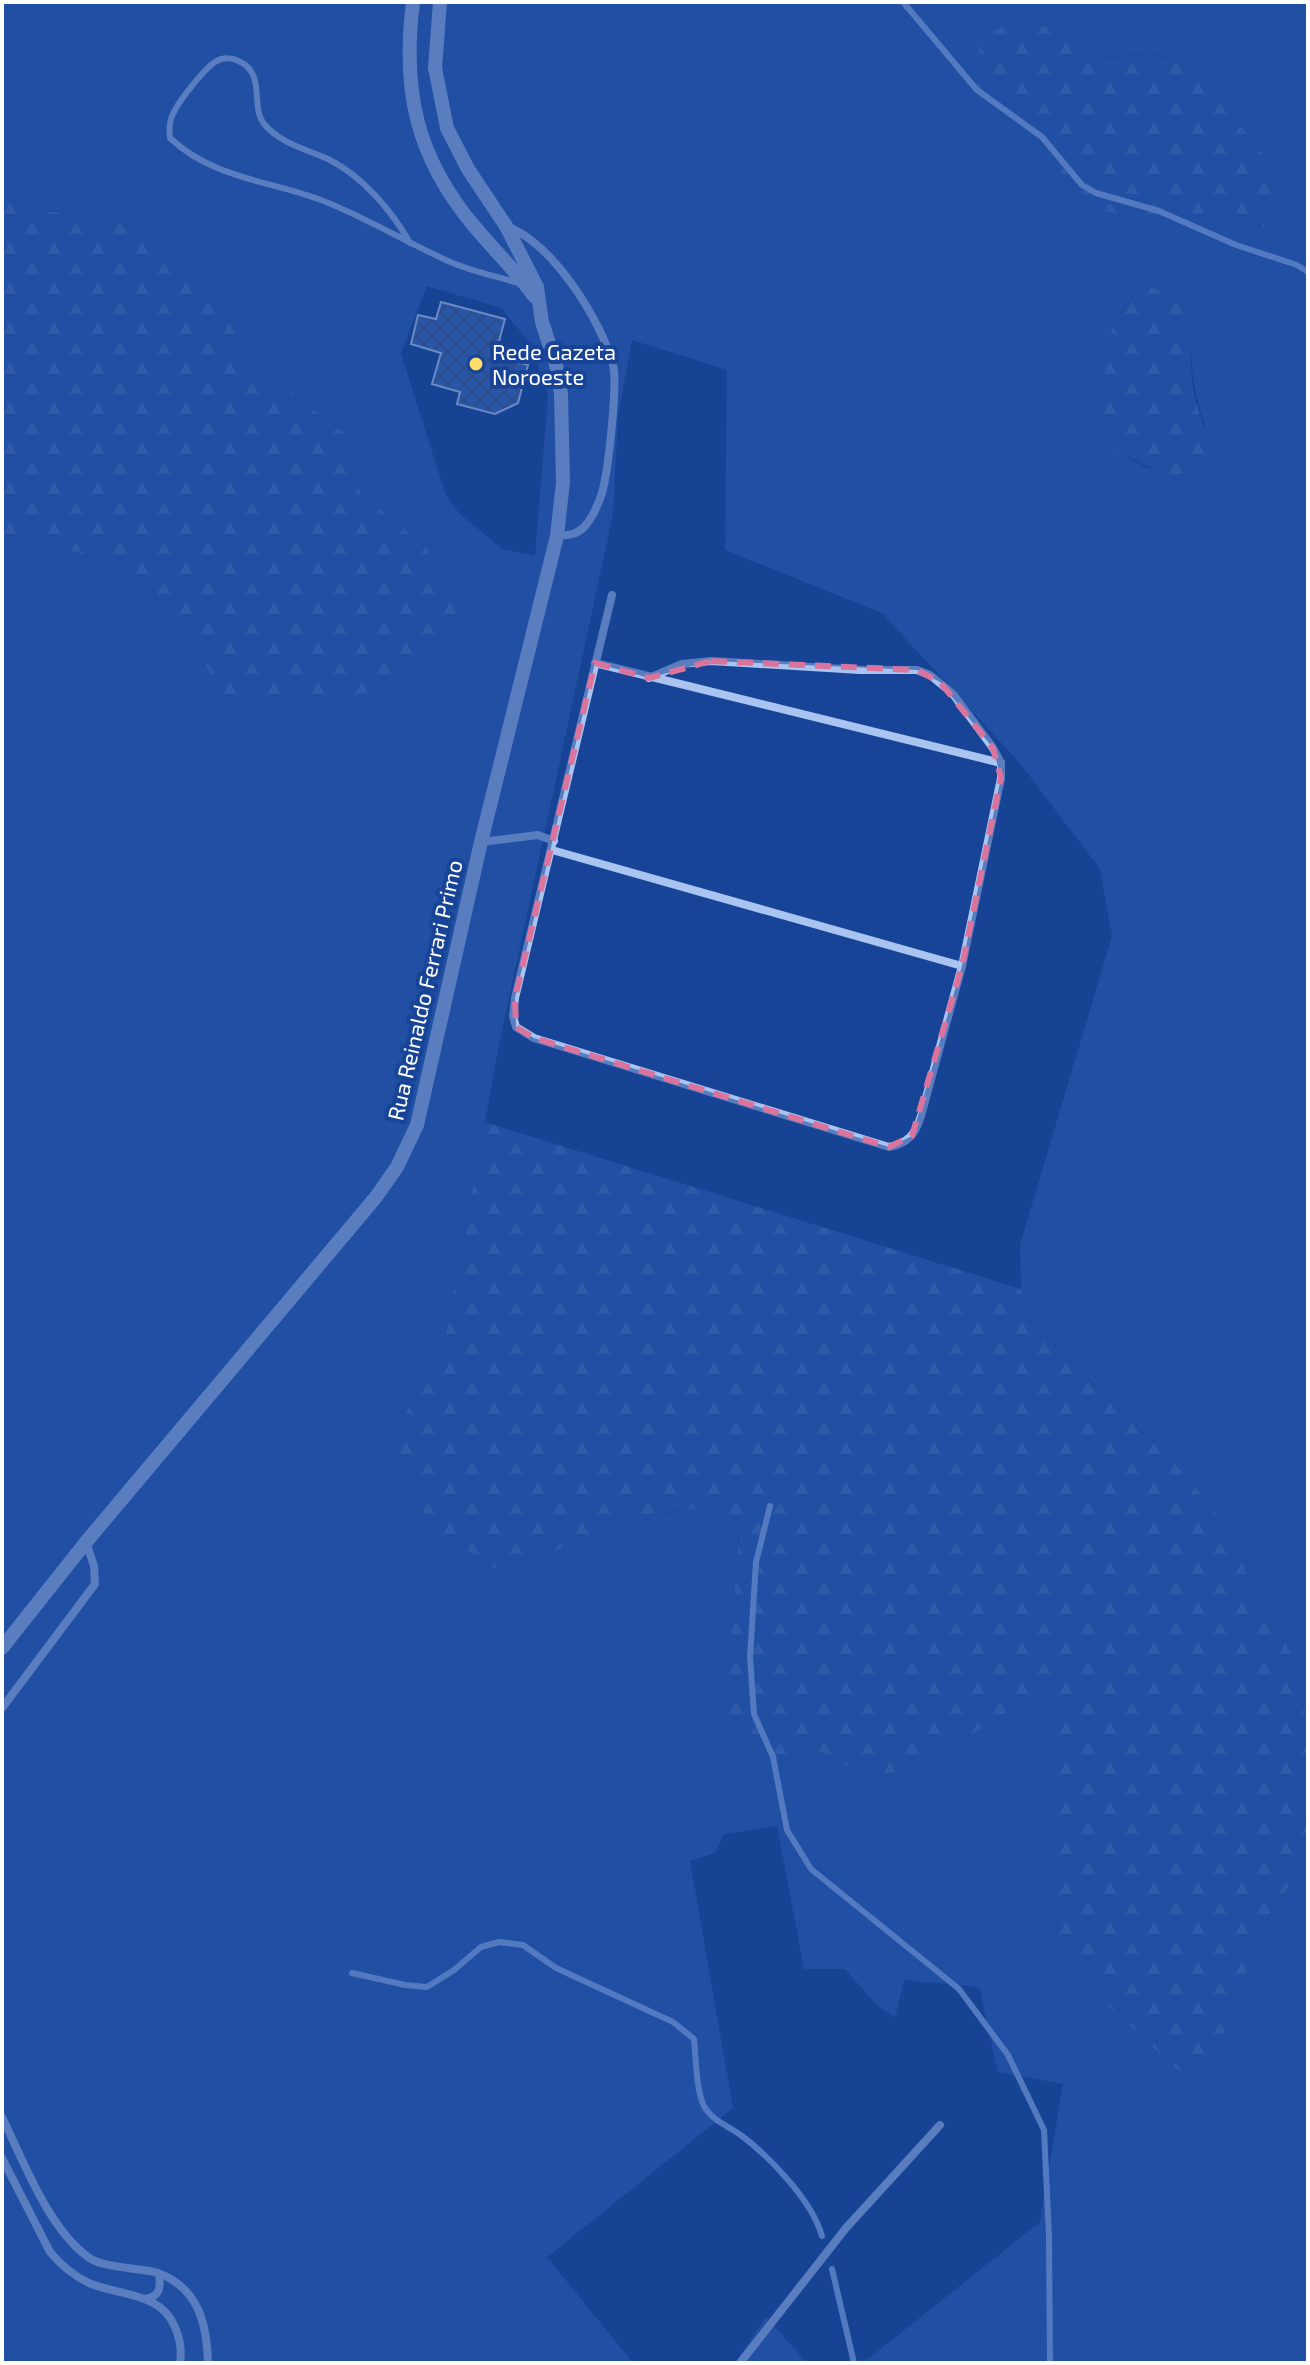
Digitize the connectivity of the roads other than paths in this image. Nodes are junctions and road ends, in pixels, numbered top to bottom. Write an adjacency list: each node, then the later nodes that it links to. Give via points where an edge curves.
1 (413, 2): 5 (street, Rua Reinaldo Ferrari Primo, via 409,67 419,133 442,183 473,226)
2 (440, 2): 3 (street, Rua Reinaldo Ferrari Primo, via 435,68 447,128)
3 (506, 226): 5 (street, Rua Reinaldo Ferrari Primo); 6 (street, via 521,232 558,265 606,342 614,370 603,491 577,533)
4 (410, 243): 4 (lane, via 389,212 345,169 278,137 263,124 257,83 243,63 231,58 214,62 175,110 170,138 190,154 243,179 321,200); 5 (lane, via 452,263)
5 (532, 286): 6 (street, Rua Reinaldo Ferrari Primo, via 561,393 563,482)
6 (557, 536): 11 (street, Rua Reinaldo Ferrari Primo)
7 (612, 595): 8 (street)
8 (595, 663): 9 (street); 12 (street)
9 (649, 678): 10 (street); 10 (street, via 682,664 711,661 917,670 953,694)
10 (1001, 763): 13 (street)
11 (481, 842): 12 (street, via 538,835); 14 (street, Rua Reinaldo Ferrari Primo, via 417,1125 397,1167)
12 (553, 846): 13 (street); 13 (street, via 515,998 513,1016 521,1032 889,1147 905,1143 919,1124)
13 (962, 966)
14 (86, 1542): 15 (street, Rua Reinaldo Ferrari Primo); 16 (street, via 95,1584)
15 (4, 1643)
16 (2, 1708)
17 (2, 2117): 20 (street, via 70,2240 102,2263)
18 (940, 2125): 24 (street, via 846,2228)
19 (2, 2158): 21 (street, via 59,2262 89,2282)
20 (159, 2274): 21 (street, via 159,2292); 23 (street, via 188,2294 202,2313)
21 (144, 2299): 22 (street, via 163,2307 173,2321 181,2342)
22 (180, 2363)
23 (208, 2363)
24 (740, 2363)

